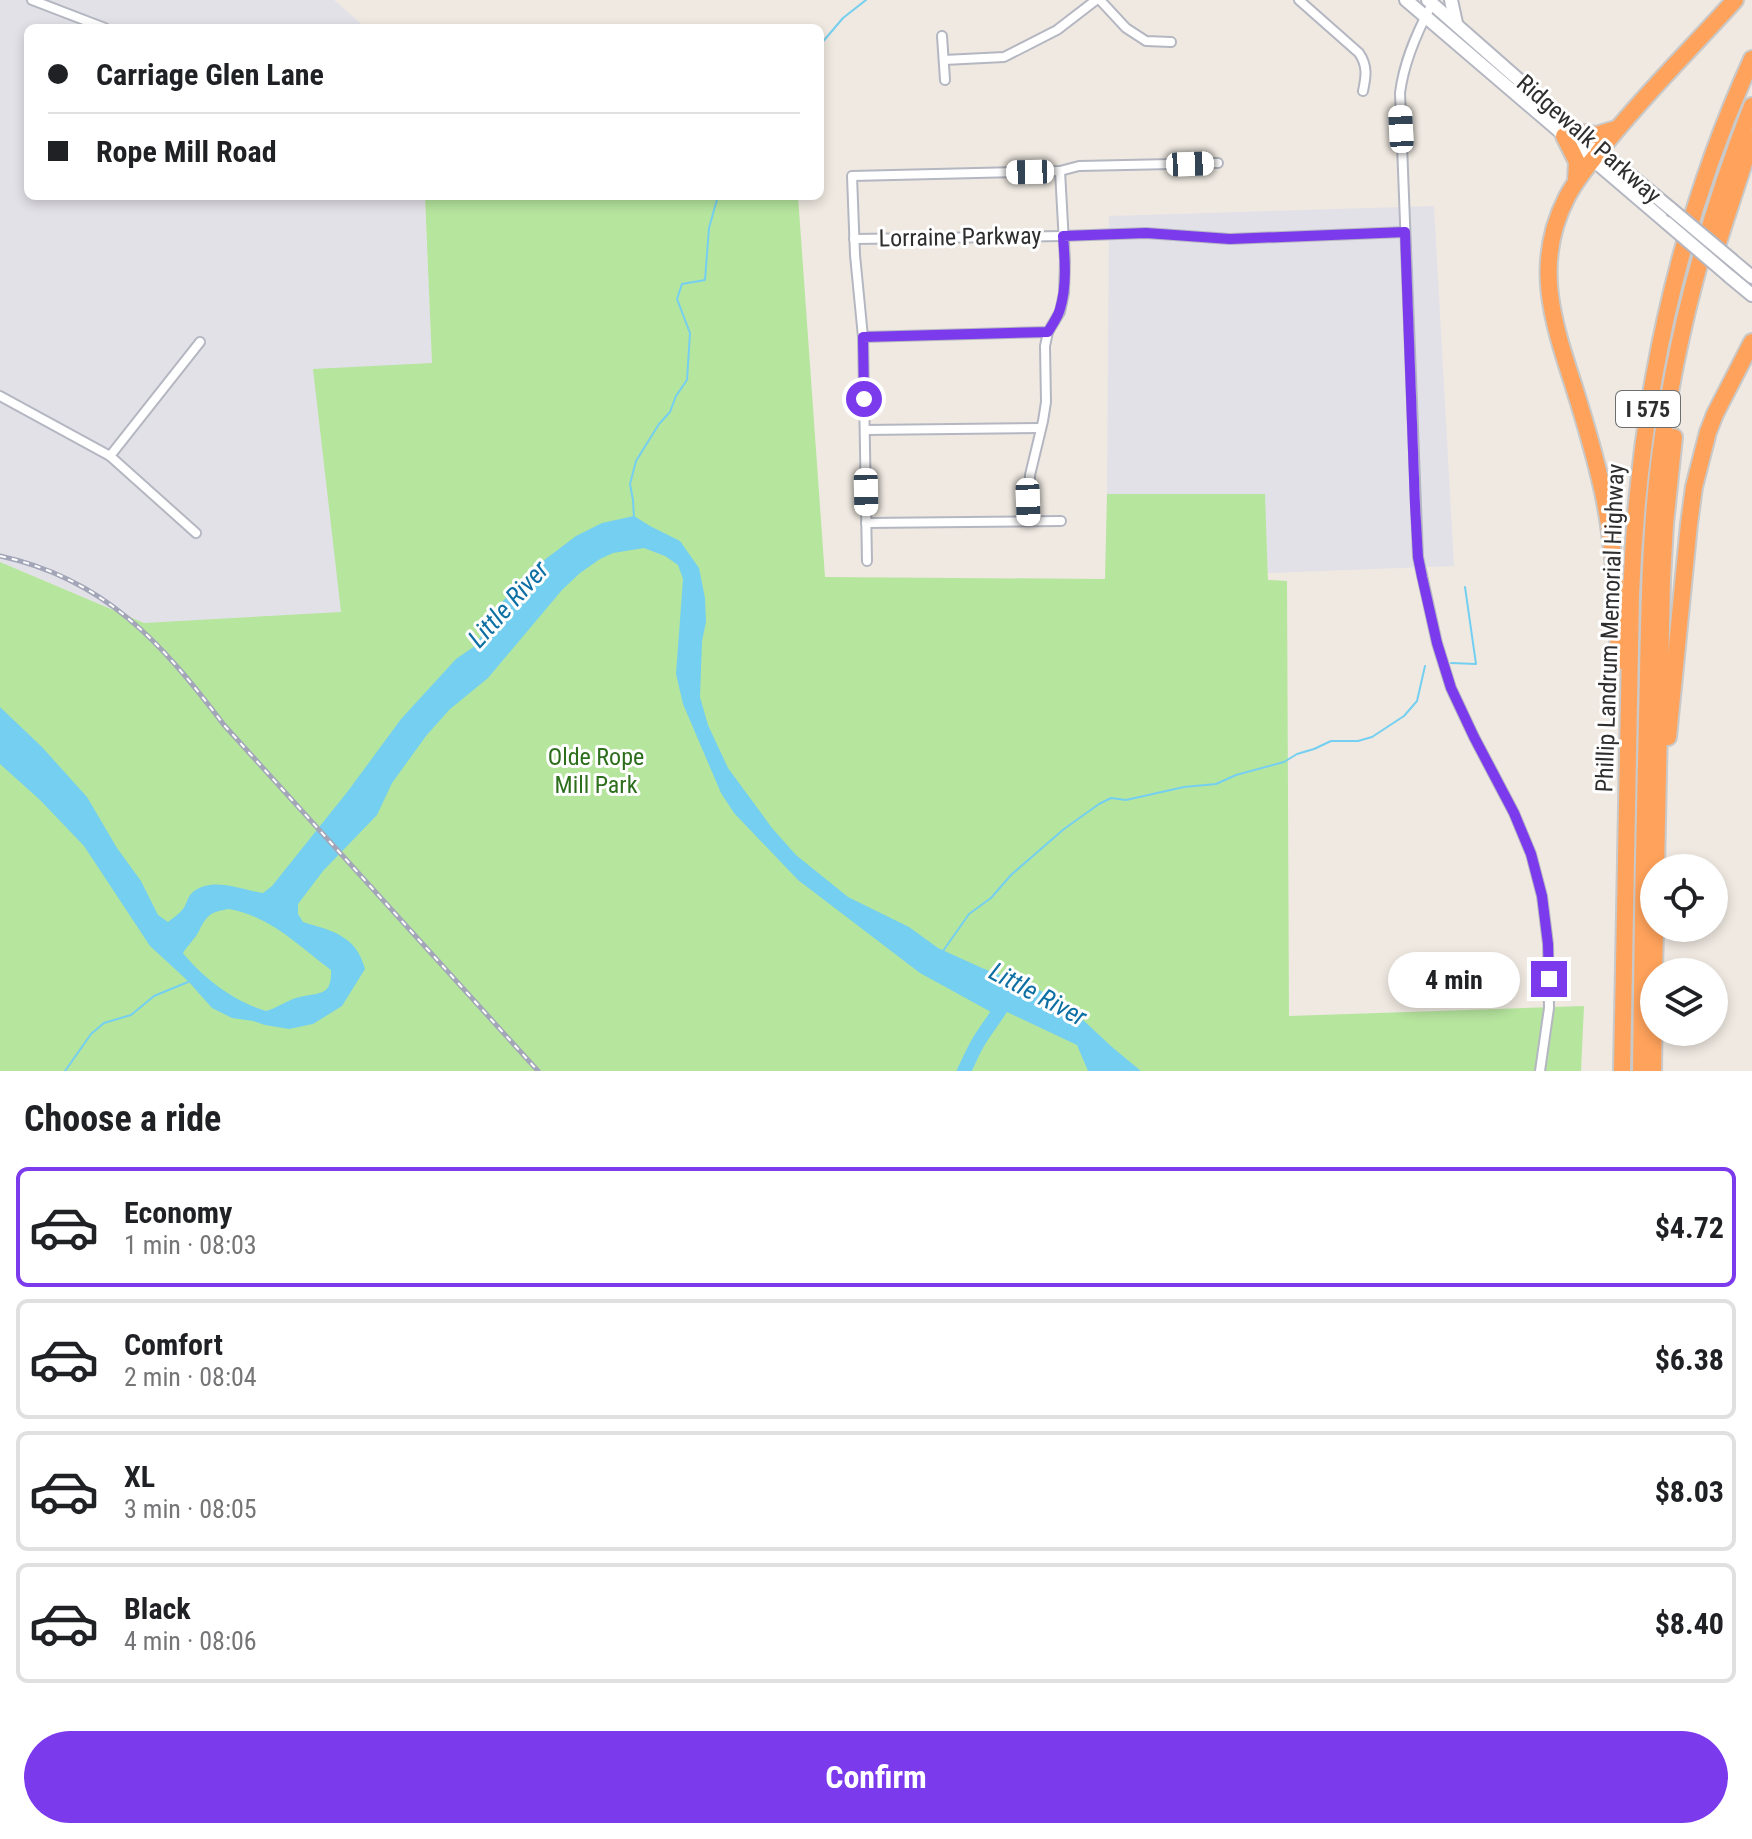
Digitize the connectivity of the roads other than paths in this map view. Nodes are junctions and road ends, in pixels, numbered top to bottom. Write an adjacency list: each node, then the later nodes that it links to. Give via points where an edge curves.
1 (32, 0): 10 (street)
2 (1098, 0): 12 (street, via 1146,41); 14 (street, via 1057,30 1004,57)
3 (1299, 0): 17 (street, via 1364,60)
4 (1406, 0): 8 (main road, Ridgewalk Parkway)
5 (1451, 0): 9 (main road)
6 (1735, 0): 19 (highway)
7 (1430, 2): 8 (street); 9 (main road, Ridgewalk Parkway)
8 (1426, 16): 20 (main road, Ridgewalk Parkway); 27 (street, via 1405,64 1400,93)
9 (1456, 23): 20 (main road, Ridgewalk Parkway)
10 (89, 24)
11 (942, 36): 14 (street)
12 (1171, 42)
13 (1752, 59): 22 (highway, Phillip Landrum Memorial Highway / I 575)
14 (944, 60): 16 (street)
15 (1752, 77): 22 (highway)
16 (945, 80)
17 (1363, 91)
18 (1752, 106): 51 (highway, via 1697,273 1658,480 1649,622)
19 (1616, 129): 20 (highway); 23 (highway)
20 (1571, 134): 23 (main road, Ridgewalk Parkway); 26 (highway)
21 (1752, 138): 46 (highway, I 575, via 1698,312 1674,441 1662,580)
22 (1714, 151): 45 (highway, Phillip Landrum Memorial Highway / I 575, via 1673,282 1642,448 1633,536)
23 (1596, 155): 26 (highway); 30 (main road, Ridgewalk Parkway, bridge); 31 (main road, Ridgewalk Parkway, bridge)
24 (1218, 163): 25 (street, via 1079,166)
25 (1060, 171): 28 (street); 29 (street, via 852,176)
26 (1576, 181): 45 (highway, via 1552,235 1548,290 1608,521)
27 (1405, 232): 28 (street, Lorraine Parkway, via 1230,239 1146,233); 49 (street, via 1418,557 1451,688 1514,813 1542,896 1549,1008)
28 (1063, 236): 29 (street, Lorraine Parkway); 32 (street, via 1064,293)
29 (854, 239): 33 (street)
30 (1752, 277)
31 (1752, 295)
32 (1048, 332): 33 (street); 37 (street)
33 (863, 337): 38 (street)
34 (200, 342): 39 (street)
35 (1752, 343): 46 (highway, via 1715,414 1694,487)
36 (0, 396): 39 (street)
37 (1041, 428): 38 (street); 40 (street, via 1030,475)
38 (865, 430): 42 (street)
39 (110, 456): 43 (street)
40 (1029, 521): 41 (street); 42 (street)
41 (1061, 521)
42 (866, 523): 44 (street)
43 (196, 533)
44 (867, 561)
45 (1627, 775): 50 (highway, Phillip Landrum Memorial Highway / I 575)
46 (1658, 806): 47 (highway, I 575)
47 (1656, 854)
48 (1653, 1046): 52 (highway)
49 (1540, 1071)
50 (1622, 1071)
51 (1641, 1071)
52 (1653, 1071)

